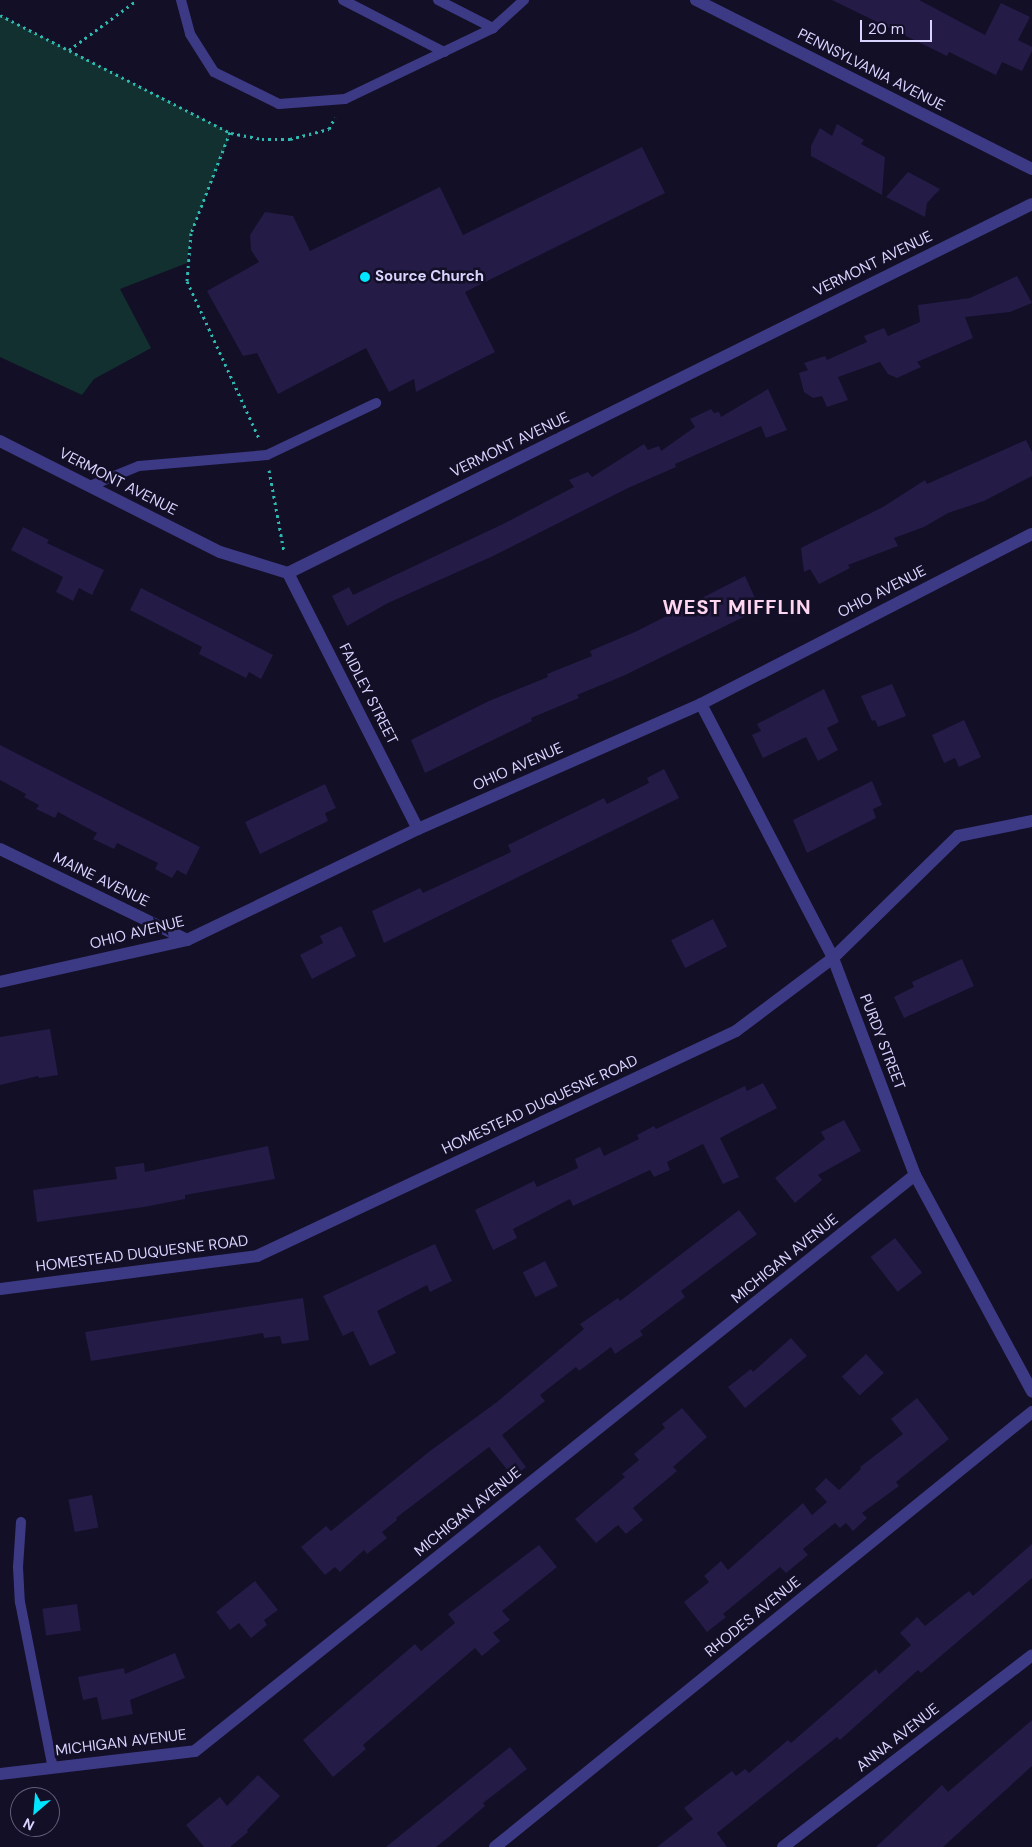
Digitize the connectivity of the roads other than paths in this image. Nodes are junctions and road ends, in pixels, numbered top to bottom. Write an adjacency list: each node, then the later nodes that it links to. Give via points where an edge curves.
1 (181, 0): 7 (lane, via 190,34 214,72 280,104 345,99)
2 (342, 0): 7 (lane)
3 (438, 0): 6 (lane)
4 (524, 0): 6 (lane)
5 (696, 0): 8 (street, PENNSYLVANIA AVENUE)
6 (492, 28): 7 (lane)
7 (444, 52)
8 (1032, 169)
9 (1032, 204): 14 (street, VERMONT AVENUE)
10 (376, 403): 12 (lane, via 267,455 139,466)
11 (0, 441): 12 (street, VERMONT AVENUE)
12 (90, 486): 14 (street, VERMONT AVENUE, via 220,552)
13 (1032, 534): 15 (street, OHIO AVENUE)
14 (288, 573): 17 (street, FAIDLEY STREET)
15 (700, 704): 17 (street, OHIO AVENUE); 20 (street, PURDY STREET)
16 (1032, 821): 20 (street, HOMESTEAD DUQUESNE ROAD, via 958,836)
17 (418, 829): 19 (street, OHIO AVENUE)
18 (0, 849): 19 (street, MAINE AVENUE)
19 (187, 940): 21 (street, OHIO AVENUE)
20 (833, 958): 22 (street, PURDY STREET); 23 (street, HOMESTEAD DUQUESNE ROAD, via 736,1031 257,1256)
21 (0, 982)
22 (915, 1175): 24 (street, PURDY STREET); 28 (street, MICHIGAN AVENUE, via 195,1751)
23 (0, 1288)
24 (1032, 1391)
25 (1032, 1412): 30 (street, RHODES AVENUE)
26 (22, 1522): 28 (lane, via 18,1567 20,1602)
27 (1032, 1655): 31 (street, ANNA AVENUE)
28 (53, 1768): 29 (street, MICHIGAN AVENUE)
29 (0, 1774)
30 (495, 1847)
31 (783, 1847)

